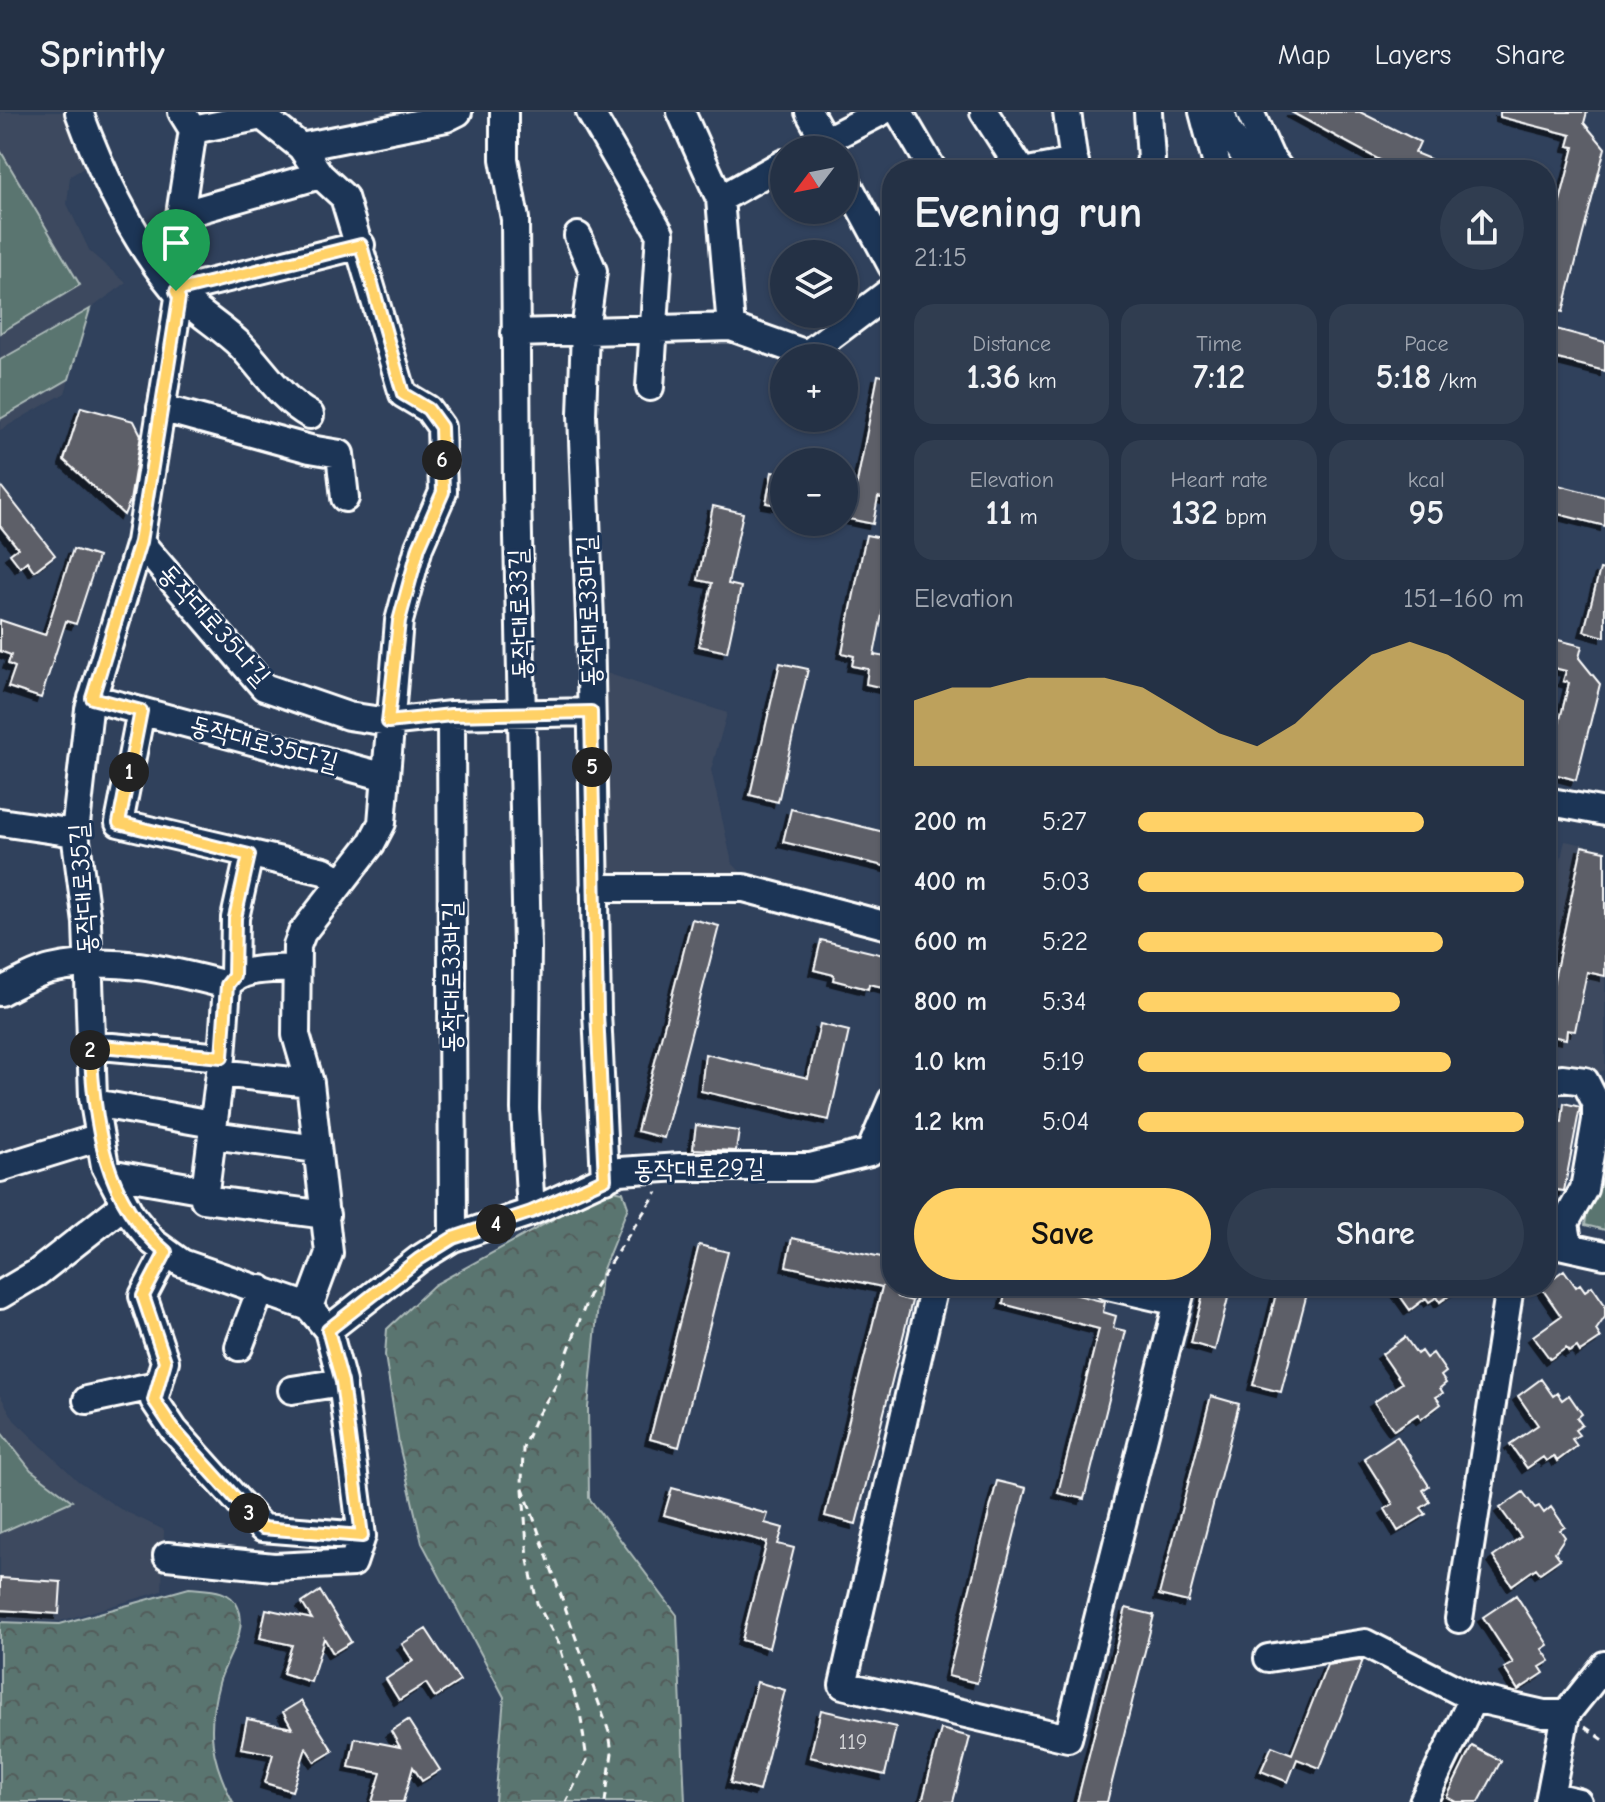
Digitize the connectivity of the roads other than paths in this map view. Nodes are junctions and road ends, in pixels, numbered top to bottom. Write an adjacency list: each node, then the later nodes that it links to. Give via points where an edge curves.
1 (79, 112): 35 (street, via 100,170)
2 (458, 112): 19 (street)
3 (504, 112): 40 (street, 동작대로33길, via 504,159 515,219)
4 (590, 112): 38 (street, via 660,233)
5 (681, 112): 29 (street)
6 (809, 112): 17 (street)
7 (881, 112): 18 (street)
8 (899, 112): 20 (street)
9 (984, 112): 21 (street)
10 (1067, 112): 22 (street)
11 (1148, 112): 23 (street)
12 (1203, 112): 24 (street)
13 (1221, 112): 25 (street)
14 (1250, 112): 26 (street)
15 (270, 114): 16 (street); 19 (street)
16 (187, 121): 31 (street, 동작대로35길)
17 (817, 136)
18 (839, 136)
19 (301, 147): 28 (street)
20 (927, 160)
21 (1015, 160)
22 (1074, 160)
23 (1151, 160)
24 (1215, 160)
25 (1247, 160)
26 (1272, 160)
27 (770, 171): 29 (street)
28 (320, 175): 31 (street); 33 (street, via 344,197)
29 (720, 199): 37 (street)
30 (858, 203): 34 (street)
31 (180, 215): 35 (street, 동작대로35길)
32 (578, 236): 39 (street, 동작대로33마길, via 593,271)
33 (361, 245): 35 (street); 51 (street, via 403,394 428,409 441,427 443,492 419,547 399,621)
34 (882, 247)
35 (176, 291): 42 (street, 동작대로35길); 43 (street, via 240,346 293,406)
36 (882, 298): 37 (street, via 807,354)
37 (731, 327): 38 (street)
38 (655, 329): 39 (street); 41 (street)
39 (585, 331): 40 (street); 48 (street, 동작대로33마길, via 582,414)
40 (515, 333): 49 (street, 동작대로33길)
41 (650, 387)
42 (161, 408): 44 (street, via 340,454); 45 (street, 동작대로35길)
43 (310, 415)
44 (345, 498)
45 (140, 542): 46 (street, 동작대로35길); 51 (street, 동작대로35나길, via 264,687 348,716)
46 (92, 698): 47 (street, 동작대로35다길); 56 (street, 동작대로35길)
47 (141, 711): 52 (street, 동작대로35다길); 57 (street, via 119,823)
48 (591, 712): 49 (street); 59 (street, 동작대로33마길)
49 (523, 713): 50 (street); 79 (street, 동작대로33길, via 525,1109)
50 (451, 715): 51 (street); 81 (street, 동작대로33바길)
51 (388, 722): 52 (street)
52 (386, 777): 58 (street, via 382,823)
53 (1556, 804): 54 (street)
54 (1605, 812)
55 (0, 822): 56 (street)
56 (75, 833): 61 (street, 동작대로35길)
57 (249, 855): 58 (street, via 324,871); 63 (street, via 235,918)
58 (341, 881): 62 (street, via 302,933)
59 (594, 888): 60 (street, via 744,888); 76 (street, 동작대로33마길)
60 (882, 924)
61 (88, 964): 63 (street, via 149,965); 64 (street, via 49,969); 65 (street, 동작대로35길)
62 (295, 968): 63 (street); 68 (street, via 296,1035)
63 (230, 980): 66 (street)
64 (0, 992)
65 (90, 1045): 66 (street); 69 (street, 동작대로35길)
66 (221, 1065): 68 (street); 71 (street)
67 (1556, 1080): 83 (street, via 1585,1081 1596,1103 1584,1189 1565,1223)
68 (310, 1083): 73 (street)
69 (94, 1103): 71 (street); 72 (street, 동작대로35길)
70 (882, 1124): 76 (street, 동작대로29길, via 870,1152 810,1167 680,1167 620,1171)
71 (213, 1129): 73 (street); 77 (street)
72 (100, 1137): 74 (street); 75 (street, 동작대로35길)
73 (317, 1149): 80 (street)
74 (0, 1168)
75 (109, 1173): 77 (street); 78 (street, 동작대로35길)
76 (605, 1179): 79 (street, 동작대로29길)
77 (204, 1194): 80 (street)
78 (125, 1204): 85 (street, 동작대로35길); 88 (street)
79 (531, 1212): 81 (street, 동작대로29길)
80 (326, 1215): 92 (street, via 329,1253)
81 (453, 1238): 93 (street, 동작대로29길)
82 (1556, 1244): 83 (street)
83 (1575, 1248): 84 (street); 86 (street)
84 (1556, 1249)
85 (166, 1252): 87 (street, 동작대로35길, via 182,1263); 96 (street, via 143,1296 165,1361)
86 (1605, 1255)
87 (261, 1289): 92 (street, 동작대로35길); 94 (street)
88 (0, 1295)
89 (932, 1296): 90 (street, via 843,1685 1068,1738)
90 (1179, 1296)
91 (1508, 1296): 101 (street)
92 (309, 1307): 93 (street, 동작대로35길)
93 (328, 1330): 95 (street)
94 (239, 1347)
95 (342, 1382): 97 (street); 99 (street)
96 (157, 1385): 98 (street); 99 (street, via 154,1400 174,1430 262,1528)
97 (292, 1390)
98 (87, 1400)
99 (362, 1536): 100 (street, via 353,1563 274,1567)
100 (167, 1556)
101 (1459, 1619)
102 (1268, 1658): 104 (street, via 1365,1643)
103 (1605, 1665): 105 (street)
104 (1473, 1698): 105 (street); 107 (street)
105 (1566, 1714): 106 (street)
106 (1551, 1799): 108 (street)
107 (1423, 1802)
108 (1578, 1802)

